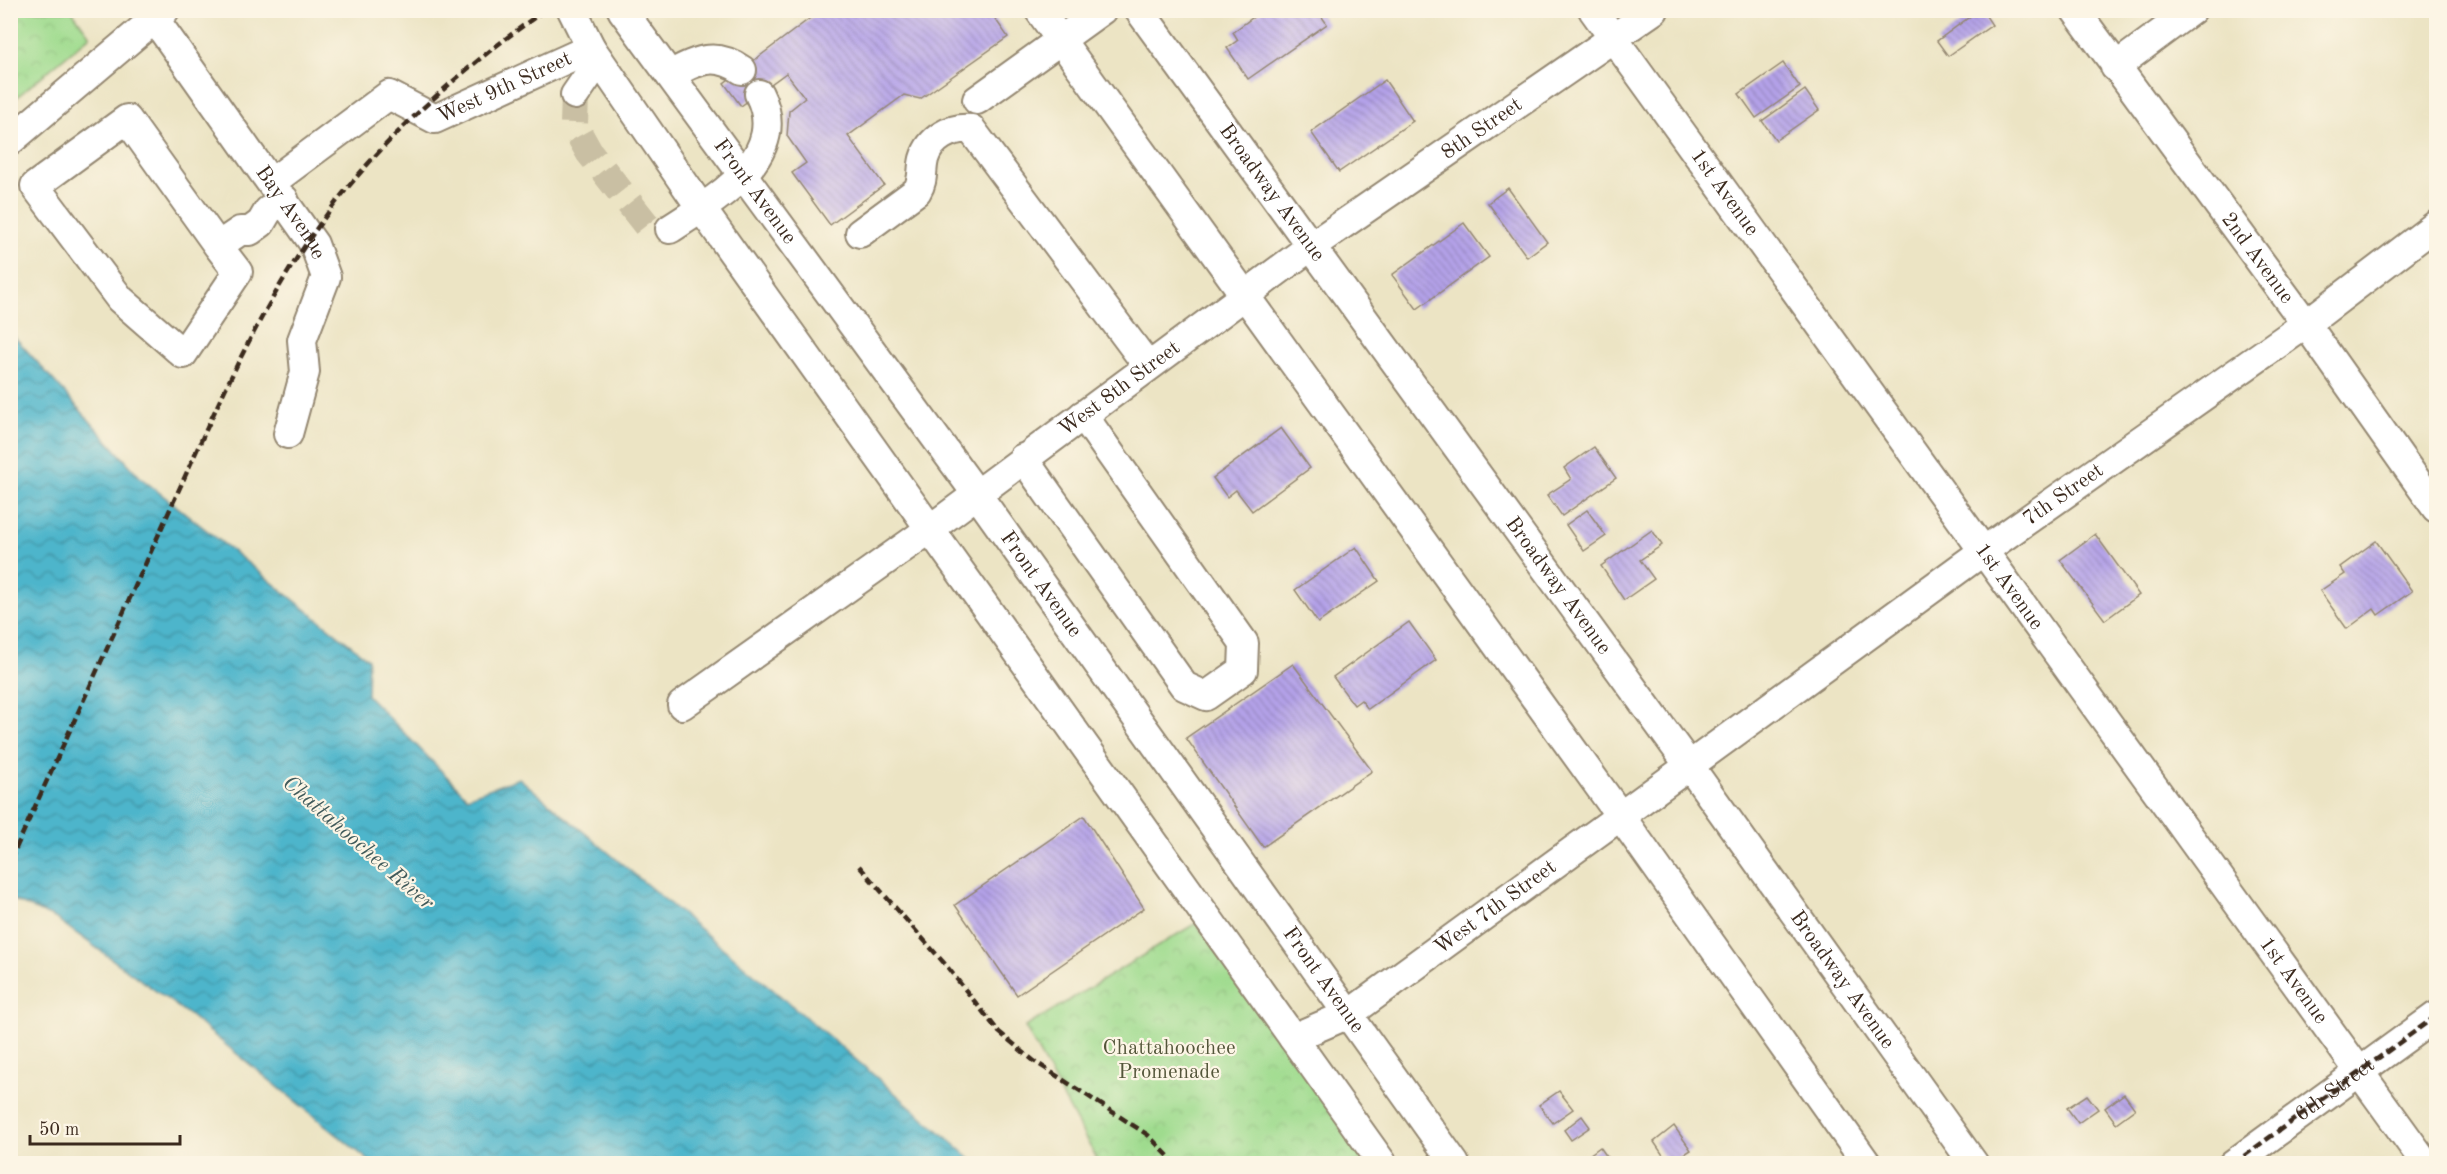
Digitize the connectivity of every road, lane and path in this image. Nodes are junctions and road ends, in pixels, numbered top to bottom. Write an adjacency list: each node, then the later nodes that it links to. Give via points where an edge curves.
1 (572, 10): 13 (street)
2 (622, 10): 16 (street, Front Avenue)
3 (1039, 10): 11 (street)
4 (1102, 10): 11 (street)
5 (1139, 10): 28 (street, Broadway Avenue)
6 (1593, 10): 12 (street, 1st Avenue)
7 (1654, 10): 12 (street, 8th Street)
8 (2074, 10): 14 (street, 2nd Avenue)
9 (2192, 10): 14 (street)
10 (160, 14): 20 (street); 22 (street, Bay Avenue)
11 (1059, 40): 19 (street); 29 (street)
12 (1614, 40): 28 (street, 8th Street); 38 (street, 1st Avenue)
13 (595, 54): 18 (street); 22 (street, West 9th Street, via 435,119 389,95); 23 (street)
14 (2115, 67): 30 (street, 2nd Avenue)
15 (742, 70): 16 (street, via 731,62 714,58 698,60)
16 (670, 75): 21 (street, Front Avenue)
17 (759, 94): 21 (street, via 766,126 763,145)
18 (575, 95)
19 (977, 100)
20 (17, 136)
21 (742, 176): 23 (street); 35 (street, Front Avenue)
22 (274, 198): 27 (street, via 241,220); 33 (street, Bay Avenue, via 314,243 326,277 302,340 304,372)
23 (701, 208): 25 (street); 37 (street)
24 (2436, 225): 30 (street, 7th Street)
25 (670, 229)
26 (860, 232): 31 (street, via 917,191 929,147 943,134 958,128 971,129)
27 (229, 239): 27 (street, via 127,119 35,186 120,299 183,354 238,272)
28 (1310, 248): 29 (street, West 8th Street); 40 (street, Broadway Avenue)
29 (1244, 296): 31 (street, West 8th Street); 41 (street)
30 (2306, 324): 36 (street, 2nd Avenue); 38 (street, 7th Street)
31 (1148, 366): 32 (street, West 8th Street)
32 (1083, 415): 34 (street, West 8th Street); 34 (street, via 1244,643 1243,670 1206,696 1184,686)
33 (288, 434)
34 (1023, 458): 35 (street, West 8th Street)
35 (976, 493): 37 (street, West 8th Street); 42 (street, Front Avenue)
36 (2436, 508)
37 (930, 529): 39 (street, West 8th Street); 44 (street)
38 (1982, 552): 40 (street, 7th Street); 45 (street, 1st Avenue)
39 (682, 705)
40 (1688, 765): 41 (street, West 7th Street); 49 (street, Broadway Avenue)
41 (1619, 814): 42 (street, West 7th Street); 48 (street)
42 (1349, 1014): 44 (street, West 7th Street); 47 (street, Front Avenue)
43 (2436, 1016): 45 (street, 6th Street)
44 (1293, 1038): 46 (street)
45 (2361, 1072): 50 (street, 6th Street); 51 (street, 1st Avenue)
46 (1383, 1164)
47 (1455, 1164)
48 (1867, 1164)
49 (1974, 1164)
50 (2233, 1164)
51 (2426, 1164)

